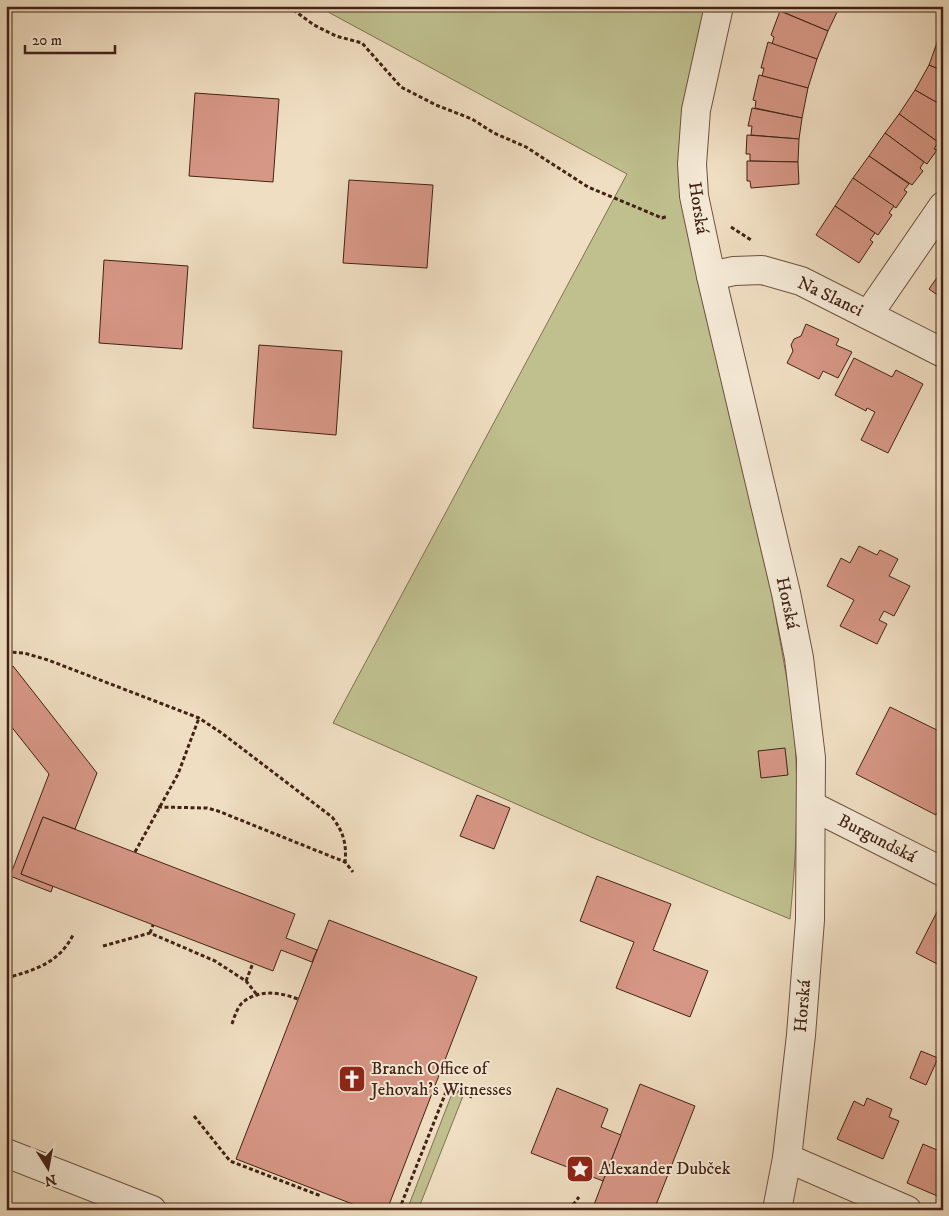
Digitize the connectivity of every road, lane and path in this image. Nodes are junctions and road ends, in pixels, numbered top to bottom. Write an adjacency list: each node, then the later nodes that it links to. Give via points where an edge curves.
1 (288, 6): 4 (path, via 314,25 336,36 362,43 401,87 526,147 588,187 662,218)
2 (720, 6): 4 (street, Horská, via 701,84 694,133 692,164)
3 (943, 206): 8 (street)
4 (697, 210): 7 (street, Horská)
5 (727, 223): 6 (path)
6 (759, 244)
7 (711, 276): 8 (street, Na Slanci, via 762,270 801,281); 12 (street, Horská, via 799,658 811,758)
8 (868, 315): 9 (street, Na Slanci)
9 (943, 353)
10 (6, 652): 11 (path, via 48,660)
11 (199, 718): 13 (path, via 178,774); 15 (path, via 332,817 346,842)
12 (812, 806): 17 (street, Burgundská); 31 (street, Horská, via 810,920)
13 (158, 807): 14 (path); 15 (path, via 218,811)
14 (135, 852)
15 (345, 862): 16 (path)
16 (354, 872)
17 (943, 872)
18 (153, 925): 19 (path)
19 (150, 933): 21 (path); 24 (path, via 202,955)
20 (73, 935): 23 (path, via 68,945 50,962)
21 (103, 946)
22 (253, 963): 24 (path)
23 (6, 978)
24 (246, 982): 25 (path)
25 (258, 996): 26 (path, via 278,992); 27 (path, via 242,1004)
26 (298, 999)
27 (232, 1024)
28 (472, 1097): 35 (path, via 448,1087)
29 (194, 1116): 32 (path, via 230,1161)
30 (6, 1154): 34 (street)
31 (787, 1158): 37 (street, Horská); 38 (street)
32 (322, 1196)
33 (579, 1197): 36 (path)
34 (152, 1210)
35 (399, 1210)
36 (569, 1210)
37 (777, 1210)
38 (907, 1210)

